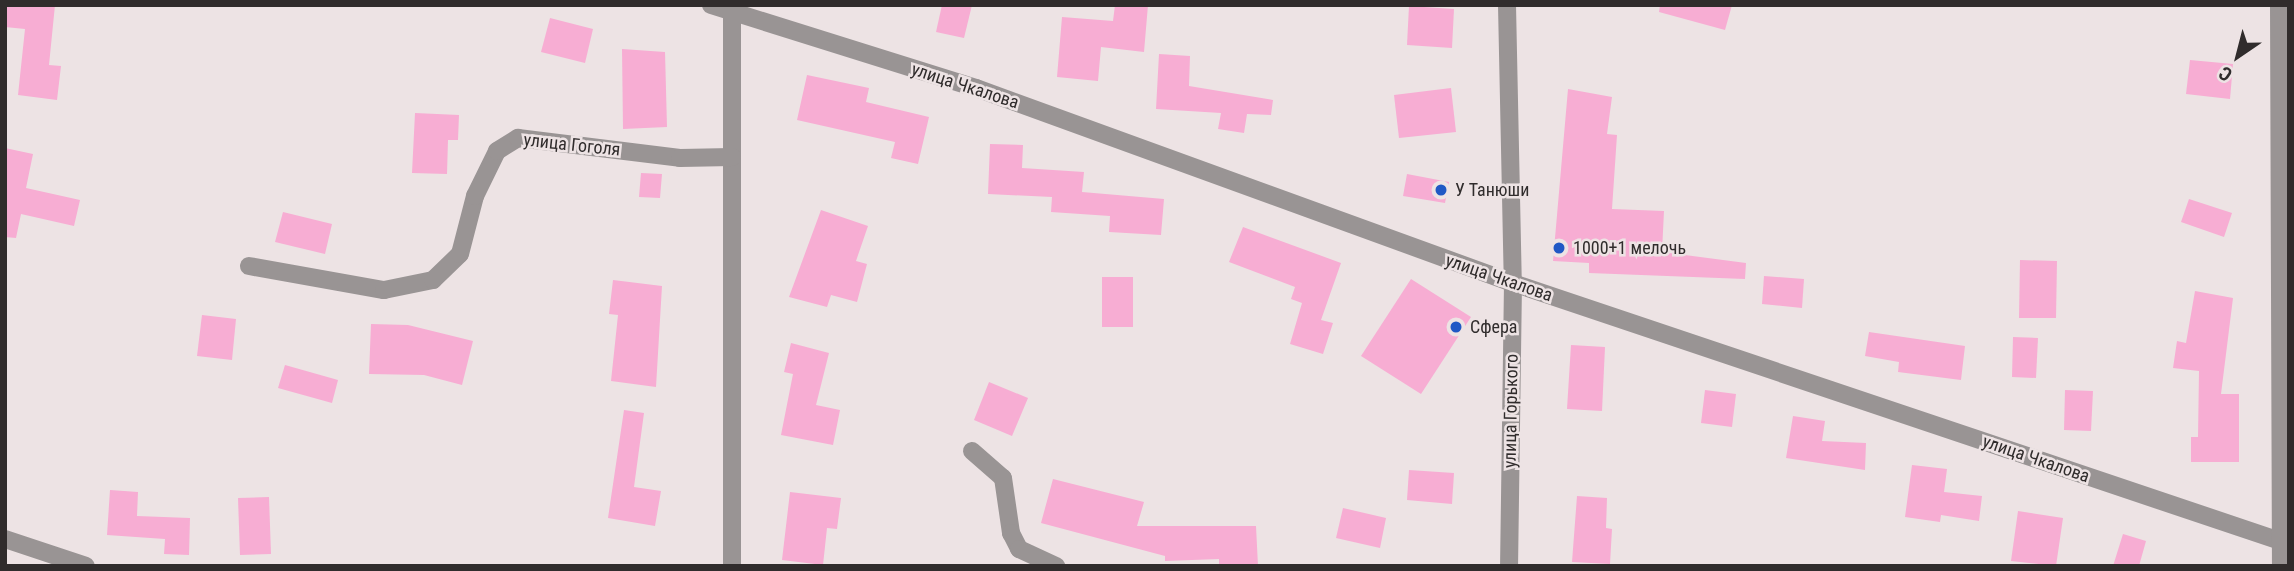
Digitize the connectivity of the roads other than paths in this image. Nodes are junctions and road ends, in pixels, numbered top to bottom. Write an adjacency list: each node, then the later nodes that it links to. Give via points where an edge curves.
1 (711, 5): 4 (street, улица Чкалова)
2 (1507, 5): 7 (street, улица Горького)
3 (2279, 5): 10 (street)
4 (732, 9): 5 (street); 7 (street, улица Чкалова, via 975,88)
5 (732, 157): 6 (street, улица Гоголя, via 680,158 518,138 496,150 475,196 460,254 433,280 384,290); 12 (street)
6 (249, 266)
7 (1513, 284): 10 (street, улица Чкалова); 14 (street, улица Горького)
8 (972, 451): 13 (street, via 1003,478 1011,533 1019,549)
9 (5, 539): 11 (street)
10 (2285, 543): 15 (street)
11 (86, 566)
12 (733, 566)
13 (1056, 566)
14 (1509, 566)
15 (2281, 566)

